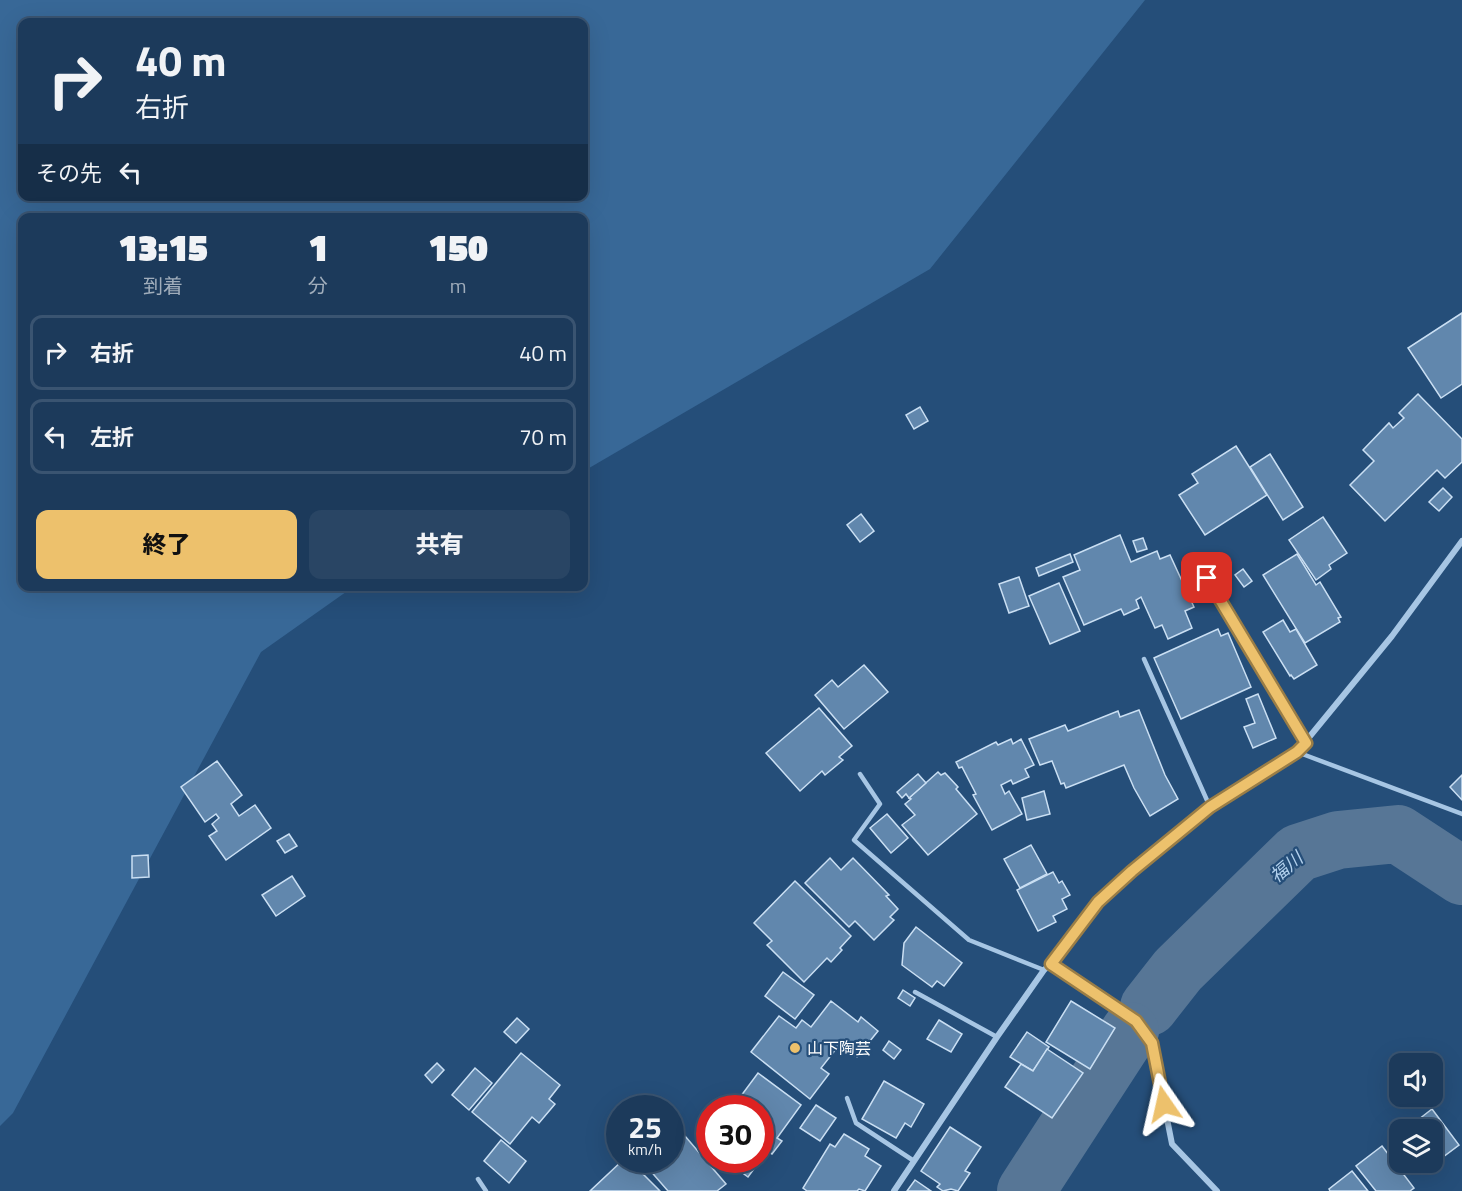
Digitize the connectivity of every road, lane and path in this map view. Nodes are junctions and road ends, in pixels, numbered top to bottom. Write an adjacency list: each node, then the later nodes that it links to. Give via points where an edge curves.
1 (1462, 541): 4 (street)
2 (1207, 578): 4 (lane)
3 (1144, 659): 7 (lane)
4 (1306, 743): 5 (street)
5 (1297, 752): 7 (street); 8 (lane)
6 (860, 774): 10 (lane, via 880,804 854,840 969,940)
7 (1210, 807): 9 (street, via 1098,902)
8 (1462, 814)
9 (1051, 964): 10 (street); 18 (street, via 1136,1021 1152,1043 1172,1144)
10 (1044, 970): 12 (street)
11 (915, 992): 12 (lane)
12 (997, 1037): 14 (street)
13 (847, 1098): 14 (lane, via 856,1123)
14 (914, 1161): 17 (street)
15 (478, 1179): 16 (lane)
16 (486, 1191)
17 (894, 1191)
18 (1217, 1191)

